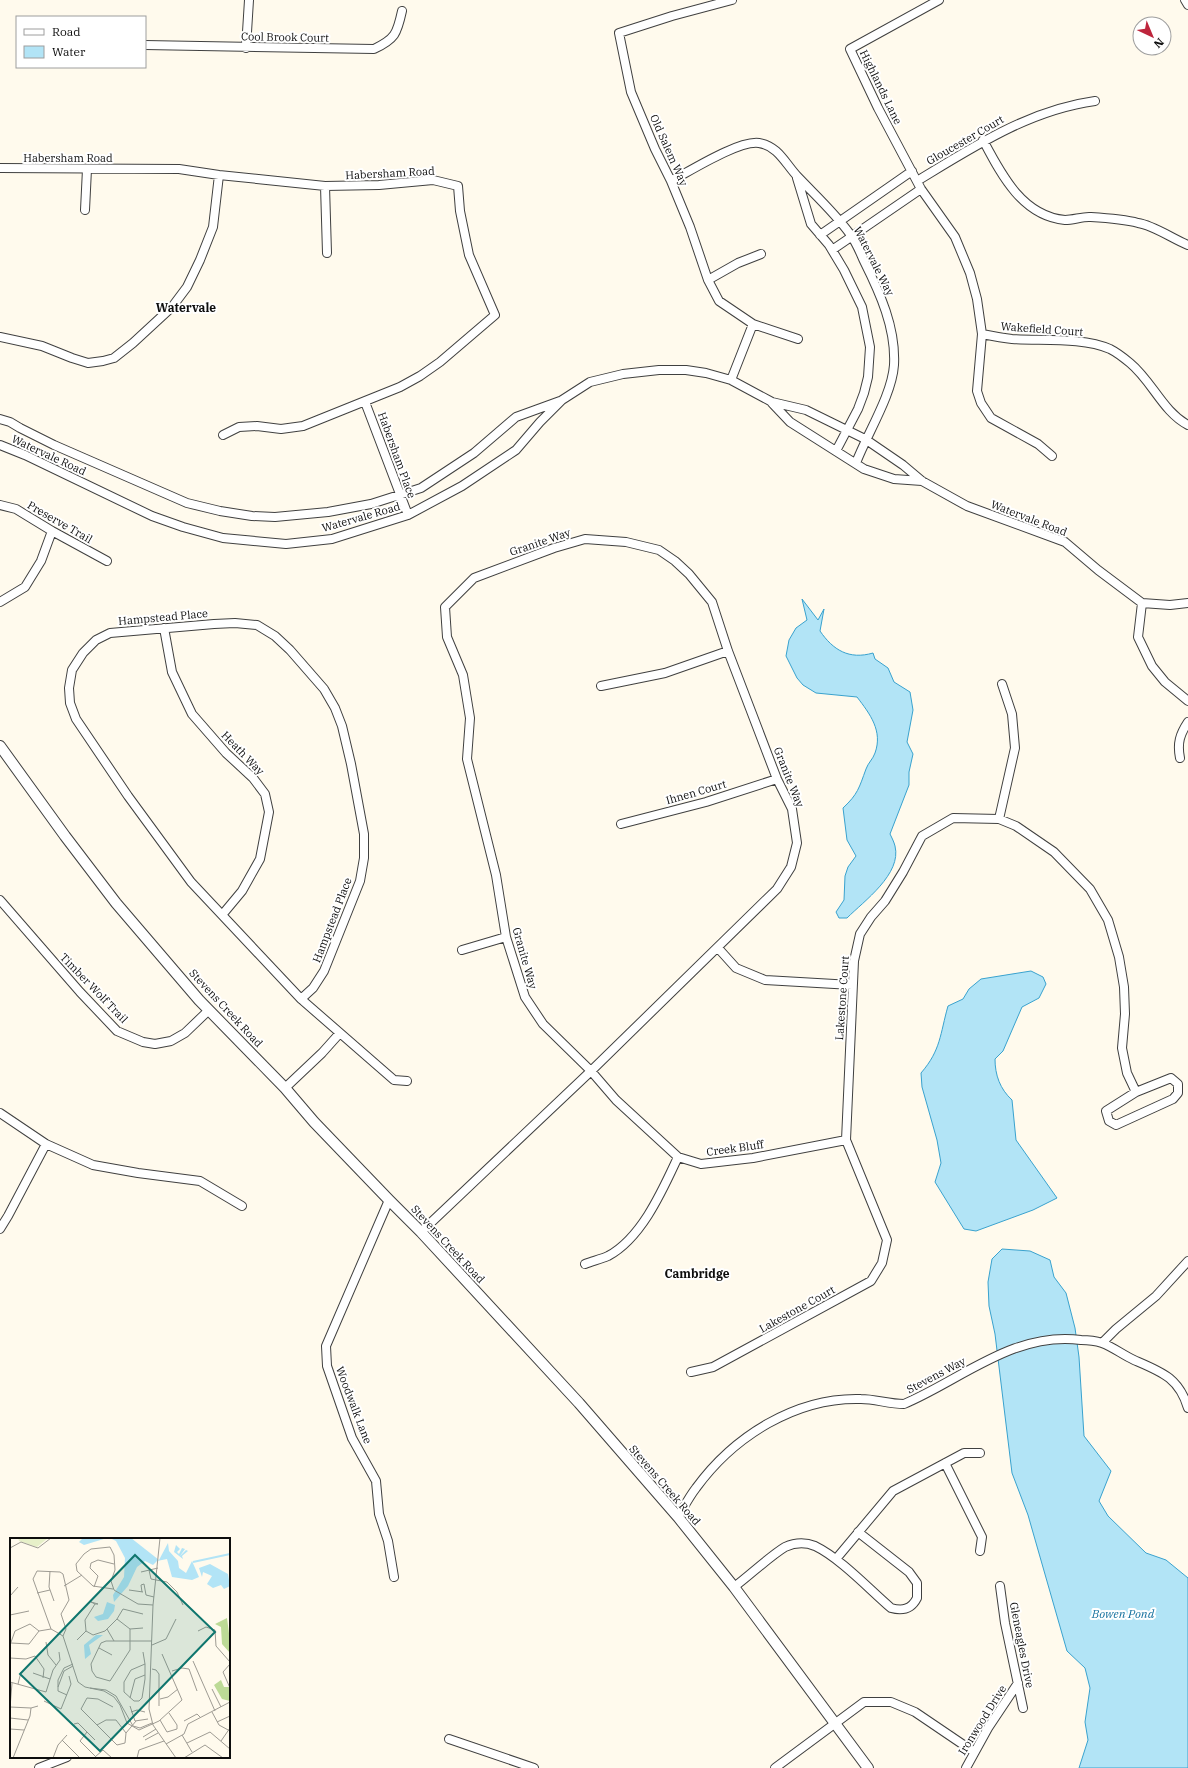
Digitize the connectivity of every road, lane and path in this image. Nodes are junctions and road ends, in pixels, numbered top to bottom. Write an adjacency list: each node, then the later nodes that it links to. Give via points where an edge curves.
1 (249, 0): 8 (street)
2 (732, 0): 16 (street, Old Salem Way, via 619,33 631,92)
3 (939, 0): 13 (street, Highlands Lane, via 850,49)
4 (1185, 0): 5 (street)
5 (1188, 6)
6 (402, 12): 8 (street, Cool Brook Court, via 398,29 389,42 374,49)
7 (146, 45): 8 (street, Cool Brook Court)
8 (246, 48)
9 (1095, 101): 10 (street, Gloucester Court, via 1076,104 1018,123)
10 (983, 140): 17 (street, Gloucester Court); 23 (street, via 998,168 1016,193 1025,203 1042,214 1065,220 1089,217 1139,223)
11 (0, 168): 12 (street, Habersham Road)
12 (87, 169): 15 (street, Habersham Road, via 179,169); 19 (street)
13 (912, 171): 17 (street, Highlands Lane); 20 (street)
14 (796, 175): 16 (street, Watervale Way, via 771,146 758,143 740,145); 20 (street, Watervale Way); 21 (street, Watervale Way, via 811,224)
15 (218, 176): 18 (street, Habersham Road); 30 (street, via 213,227 187,287 172,307 114,358 88,363 42,346)
16 (671, 180): 27 (street, Old Salem Way)
17 (919, 185): 22 (street, Gloucester Court); 29 (street, Highlands Lane, via 955,237 968,266 977,299)
18 (325, 186): 25 (street); 34 (street, Habersham Road, via 433,180 458,186 469,255 495,315 420,376)
19 (85, 210)
20 (840, 221): 21 (street); 22 (street, Watervale Way)
21 (820, 235): 24 (street, Watervale Way)
22 (851, 235): 24 (street, Gloucester Court); 40 (street, Watervale Way, via 877,286 893,338 894,365 889,388)
23 (1188, 245)
24 (832, 250): 38 (street, Watervale Way, via 862,307 870,347 864,393)
25 (326, 253)
26 (761, 254): 27 (street, via 738,263)
27 (708, 280): 28 (street, Old Salem Way, via 719,301)
28 (754, 324): 31 (street, Old Salem Way); 32 (street)
29 (982, 334): 37 (street, Wakefield Court, via 1011,339 1084,342 1110,349 1130,364 1150,384 1164,405); 43 (street, Highlands Lane, via 977,391 981,403 991,418 1038,444)
30 (0, 337)
31 (798, 339)
32 (731, 380): 33 (street, Watervale Road, via 686,370 623,374 590,382); 35 (street, Watervale Road)
33 (562, 400): 46 (street, Watervale Road, via 516,417 474,453 442,475 421,488); 48 (street, Watervale Road, via 516,450 462,486)
34 (366, 402): 39 (street, Habersham Road, via 303,426 281,429 239,427); 46 (street, Habersham Place)
35 (772, 402): 38 (street, Watervale Road, via 806,410); 42 (street, Watervale Road, via 790,422)
36 (0, 419): 46 (street, Watervale Road, via 155,491 187,503 220,511 252,516 297,516 371,504)
37 (1188, 425)
38 (848, 431): 40 (street, Watervale Road); 42 (street, Watervale Way)
39 (223, 435)
40 (865, 439): 44 (street, Watervale Way); 45 (street, Watervale Road)
41 (0, 445): 48 (street, Watervale Road, via 152,516 222,538 286,544 332,539)
42 (836, 451): 44 (street, Watervale Road)
43 (1052, 456)
44 (856, 463): 45 (street, Watervale Road, via 864,469 894,479)
45 (922, 481): 52 (street, Watervale Road, via 967,506 1066,542)
46 (400, 495): 48 (street, Habersham Place)
47 (0, 505): 49 (street, Preserve Trail, via 16,509)
48 (408, 515)
49 (52, 531): 50 (street, Preserve Trail); 51 (street, via 41,561 25,587)
50 (107, 561)
51 (0, 602)
52 (1142, 603): 53 (street); 58 (street, via 1138,637 1152,666 1165,682)
53 (1188, 603)
54 (164, 628): 66 (street, Heath Way, via 172,672 192,714 226,753 254,778 265,794 269,812 260,859 242,891); 66 (street, Hampstead Place, via 110,633 96,640 83,653 72,670 70,703 76,719 128,796 191,882); 71 (street, Hampstead Place, via 235,623 257,625 275,636 307,668 324,689 342,726 364,834 364,858 360,881 324,971 313,988)
55 (728, 650): 57 (street, via 665,673); 62 (street, Granite Way); 67 (street, Granite Way, via 712,602 689,574 659,550 626,542 585,538 554,548 474,578 445,607 446,637 463,675 470,718 467,759 496,875)
56 (1002, 684): 63 (street, via 1012,714 1015,748)
57 (601, 686)
58 (1188, 702)
59 (1188, 722): 61 (street, via 1177,747)
60 (0, 746): 72 (street, Stevens Creek Road, via 116,903)
61 (1180, 758)
62 (777, 780): 64 (street, Ihnen Court); 68 (street, Granite Way, via 792,809 798,842 791,867 777,890)
63 (999, 820): 70 (street, Lakestone Court, via 953,818 922,836 885,901 860,934); 77 (street, Lakestone Court, via 1016,826 1054,852 1090,889 1108,920 1119,957 1124,987 1122,1048 1127,1073)
64 (621, 824)
65 (0, 900): 72 (street, Timber Wolf Trail, via 80,992 118,1031 142,1042 155,1044 171,1041 185,1033)
66 (222, 915): 71 (street, Hampstead Place)
67 (506, 938): 69 (street); 74 (street, Granite Way, via 525,996 543,1024)
68 (718, 948): 70 (street, via 736,968 765,980); 74 (street, Granite Way)
69 (462, 950)
70 (852, 985): 79 (street, Lakestone Court)
71 (301, 999): 73 (street, Hampstead Place)
72 (209, 1010): 76 (street, Stevens Creek Road)
73 (339, 1034): 75 (street, Hampstead Place, via 394,1080); 76 (street)
74 (591, 1071): 81 (street, Creek Bluff, via 616,1100); 85 (street, Granite Way)
75 (407, 1081)
76 (286, 1088): 82 (street, Stevens Creek Road, via 314,1122)
77 (1136, 1092): 77 (street, via 1106,1111 1108,1121 1116,1125 1173,1099 1178,1093 1178,1084 1171,1078)
78 (0, 1113): 80 (street)
79 (846, 1140): 81 (street, Creek Bluff, via 753,1158 700,1164); 89 (street, Lakestone Court, via 887,1240 882,1263 871,1281 713,1367)
80 (46, 1144): 83 (street, via 93,1165 200,1181); 84 (street)
81 (678, 1156): 87 (street, via 656,1203 627,1241 609,1256)
82 (388, 1200): 85 (street, Stevens Creek Road); 97 (street, Woodwalk Lane, via 326,1346 327,1366 352,1438 376,1481 379,1514 388,1541)
83 (242, 1206)
84 (0, 1229)
85 (421, 1232): 93 (street, Stevens Creek Road, via 579,1403)
86 (1188, 1261): 88 (street, via 1156,1296)
87 (585, 1264)
88 (1102, 1343): 90 (street, Stevens Way, via 1166,1375 1180,1390); 93 (street, Stevens Way, via 1069,1338 1032,1343 992,1357 904,1404 862,1398 827,1402 795,1410 750,1434 724,1457 696,1488)
89 (691, 1372)
90 (1188, 1408)
91 (980, 1453): 92 (street, via 964,1453)
92 (945, 1462): 94 (street, via 893,1491); 95 (street, via 982,1538)
93 (678, 1517): 99 (street, Stevens Creek Road)
94 (858, 1532): 96 (street); 96 (street, via 908,1572 917,1583 915,1602 908,1609 891,1608)
95 (980, 1551)
96 (836, 1559): 99 (street, via 814,1546 796,1543 785,1548)
97 (394, 1577)
98 (1000, 1586): 100 (street, Gleneagles Drive)
99 (734, 1587): 102 (street, Stevens Creek Road)
100 (1018, 1683): 101 (street, Gleneagles Drive); 104 (street, Ironwood Drive)
101 (1023, 1708)
102 (836, 1724): 104 (street, via 864,1702 891,1702 915,1712); 108 (street); 109 (street, Stevens Creek Road)
103 (449, 1739): 107 (street)
104 (974, 1752): 110 (street, Ironwood Drive)
105 (64, 1758): 106 (street)
106 (39, 1768)
107 (534, 1768)
108 (775, 1768)
109 (868, 1768)
110 (966, 1768)

